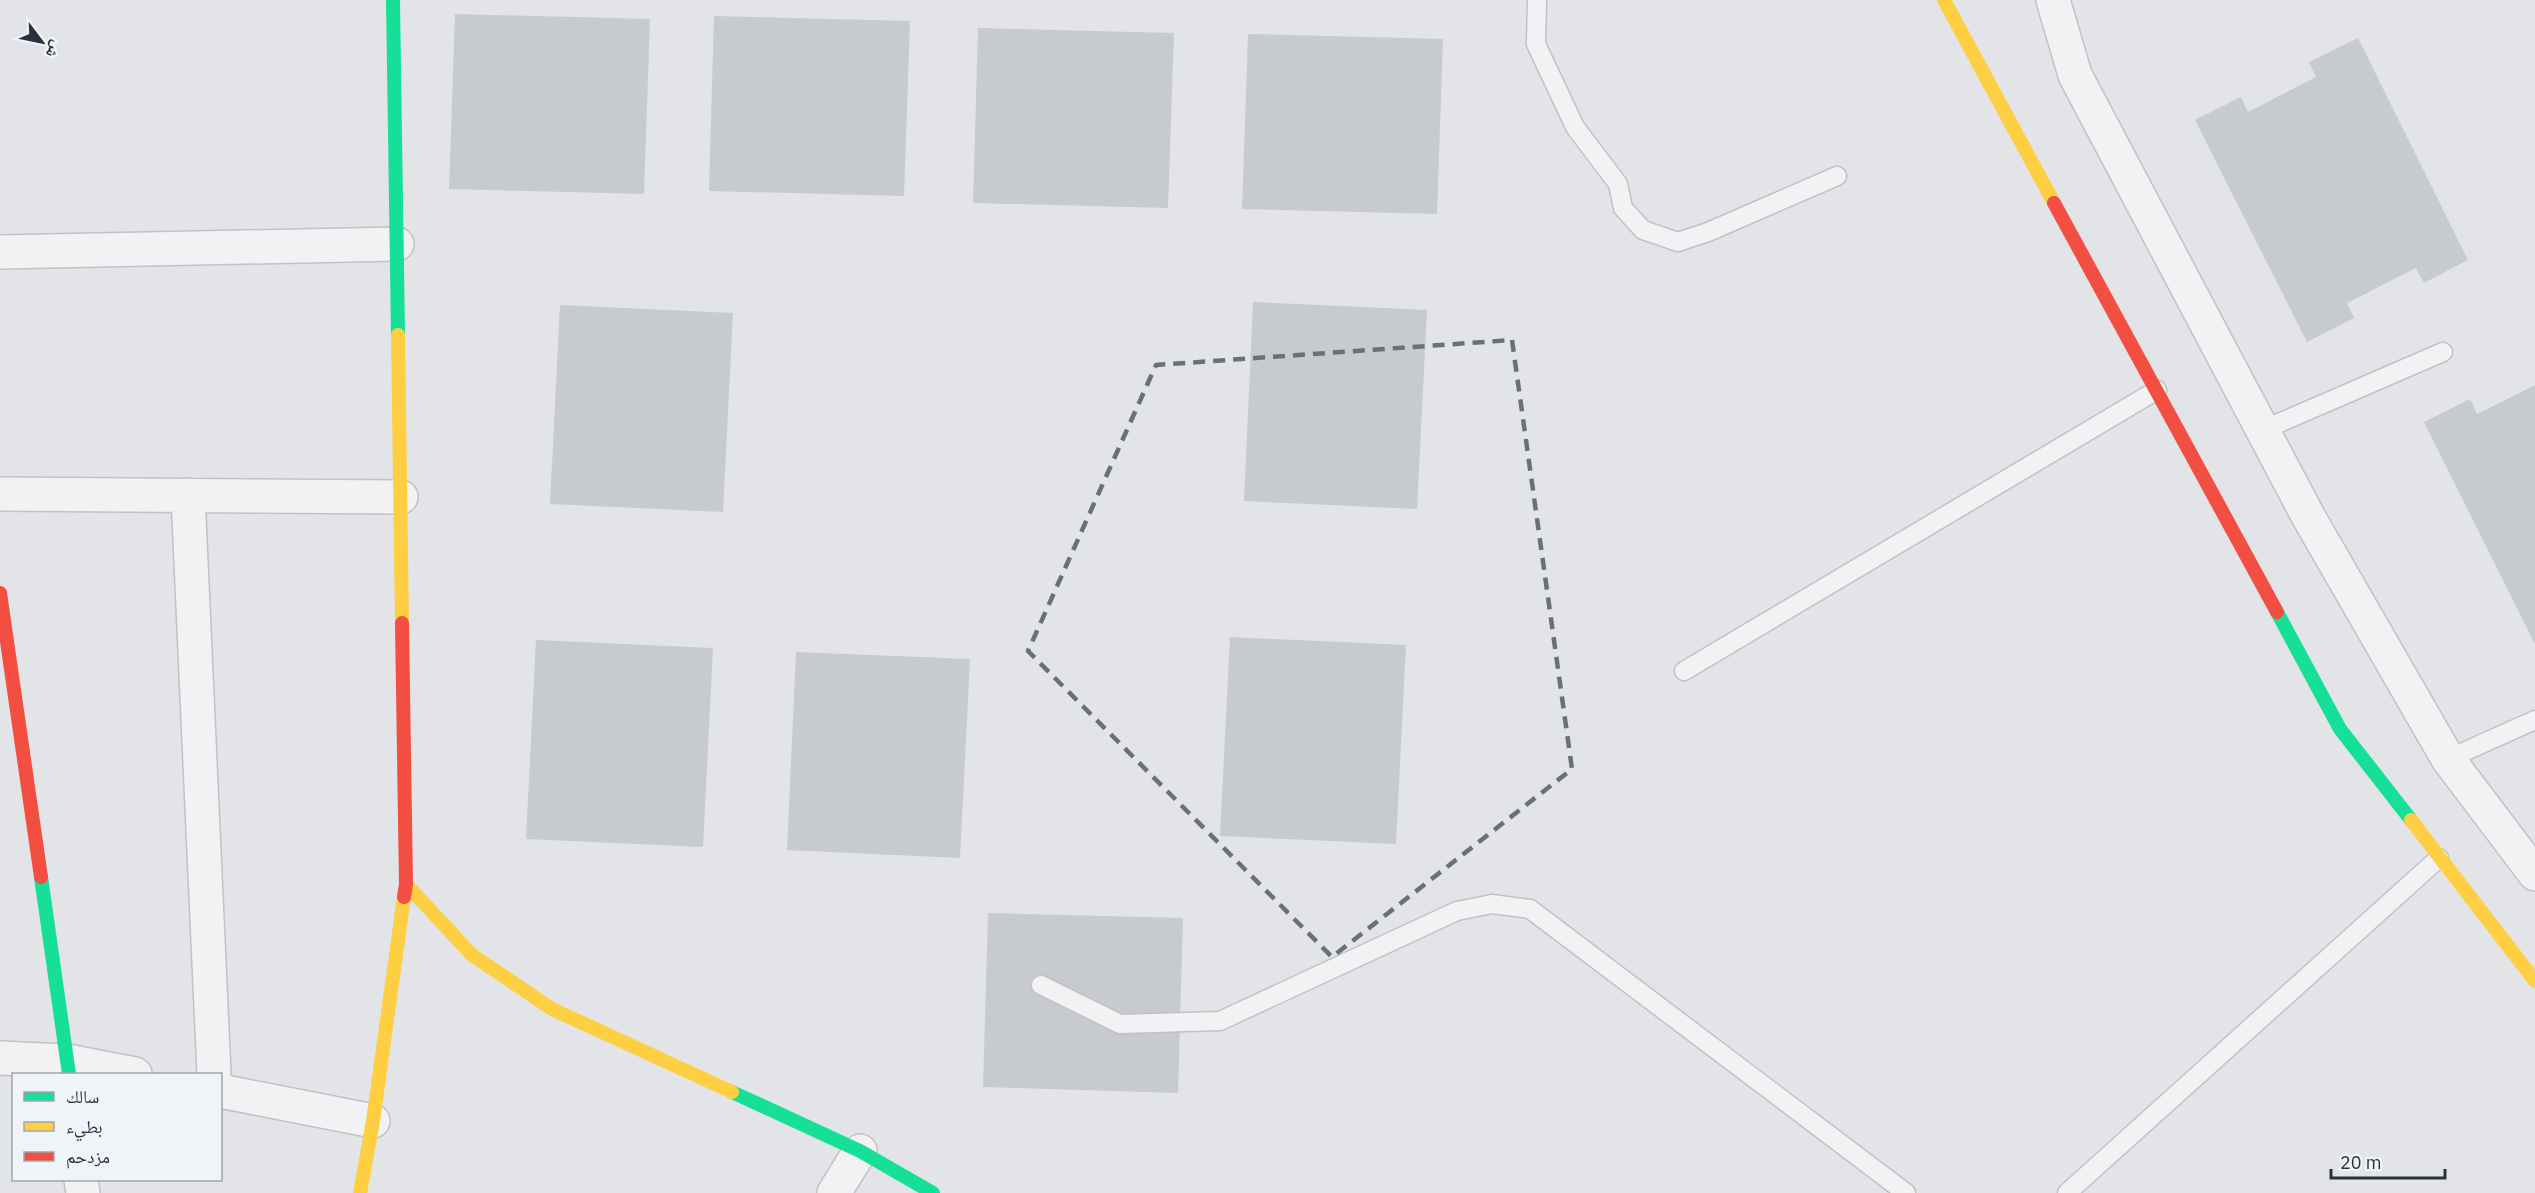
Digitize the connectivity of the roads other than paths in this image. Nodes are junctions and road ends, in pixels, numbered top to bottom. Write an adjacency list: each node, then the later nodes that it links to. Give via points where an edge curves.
1 (393, 0): 6 (street)
2 (1537, 0): 5 (lane, via 1536,44 1575,127 1618,184 1623,208 1643,230 1678,242)
3 (1944, 0): 9 (street)
4 (2053, 0): 10 (street, via 2075,75)
5 (1837, 176)
6 (397, 244): 7 (street); 13 (street)
7 (0, 252)
8 (2442, 352): 10 (lane)
9 (2157, 390): 15 (lane); 18 (street, via 2340,729)
10 (2263, 430): 17 (street, via 2314,527)
11 (0, 494): 12 (street)
12 (188, 495): 13 (street); 26 (street)
13 (401, 497): 20 (street)
14 (0, 593): 24 (street)
15 (1684, 671)
16 (2535, 720): 17 (lane)
17 (2448, 759): 19 (street)
18 (2439, 858): 21 (street); 34 (lane)
19 (2535, 874)
20 (406, 884): 28 (street); 29 (street, via 472,955 552,1009)
21 (2535, 981)
22 (1041, 985): 33 (lane, via 1120,1024 1220,1021 1457,910 1492,904 1530,909)
23 (0, 1058): 24 (street)
24 (68, 1068): 25 (street)
25 (124, 1073)
26 (214, 1073)
27 (222, 1091): 28 (street)
28 (373, 1121): 30 (street)
29 (860, 1151): 31 (street); 32 (street)
30 (360, 1193)
31 (834, 1193)
32 (933, 1193)
33 (1906, 1193)
34 (2067, 1193)

